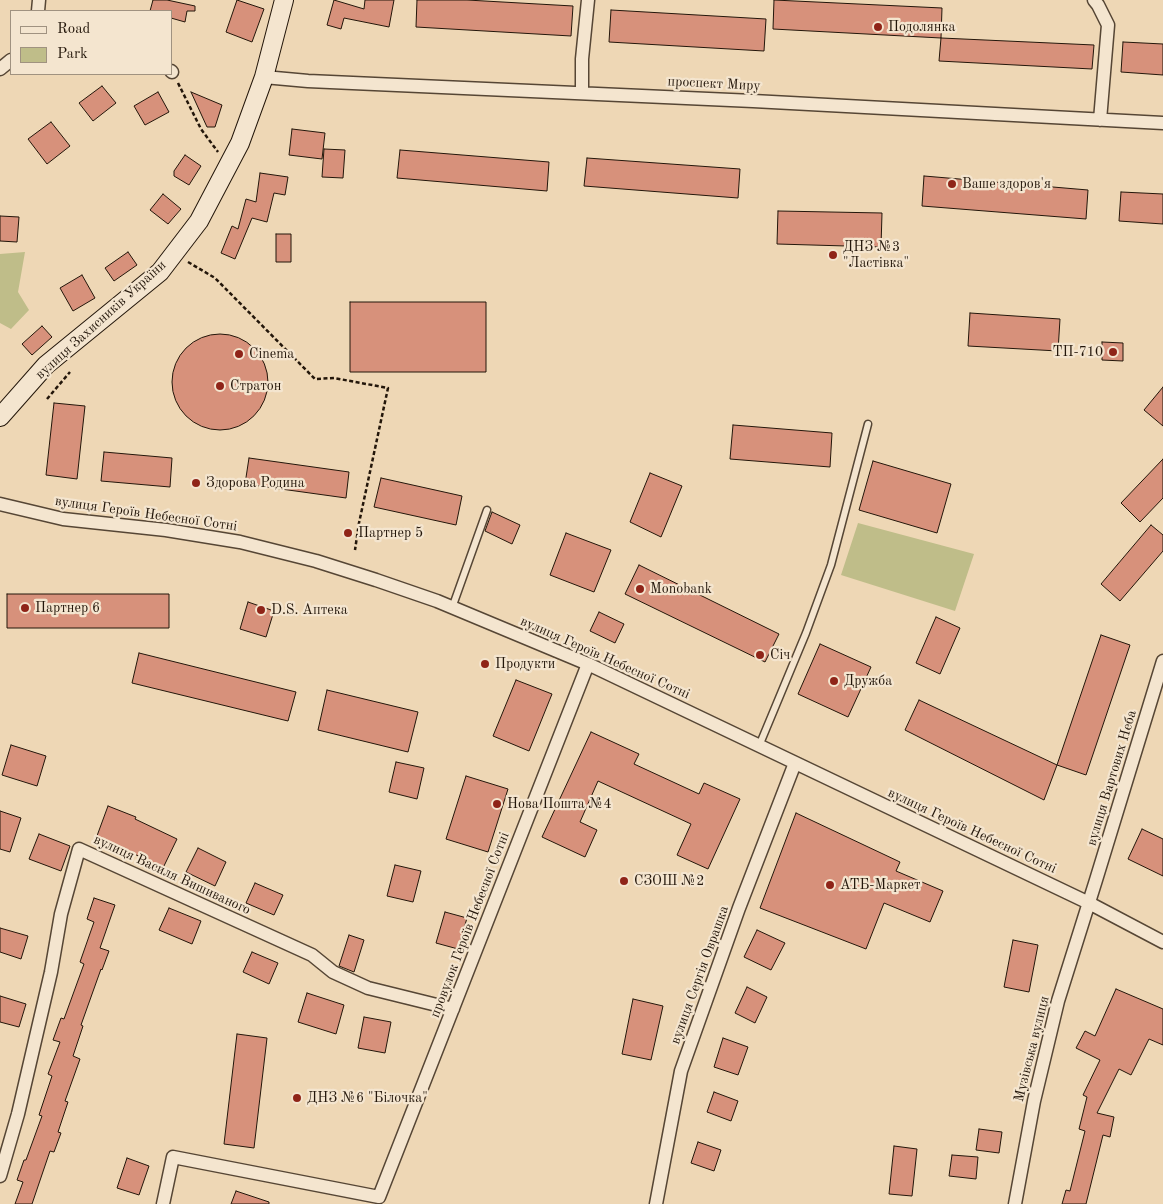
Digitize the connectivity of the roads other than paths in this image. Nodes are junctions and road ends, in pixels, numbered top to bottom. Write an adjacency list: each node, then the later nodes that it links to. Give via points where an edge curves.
1 (284, 0): 6 (main road, вулиця Захисників України)
2 (588, 0): 7 (street)
3 (1094, 0): 8 (street, via 1108,25)
4 (10, 61): 5 (street)
5 (0, 69)
6 (264, 77): 7 (street, проспект Миру); 10 (main road, вулиця Захисників України, via 240,142 199,221 160,272 46,365)
7 (582, 93): 8 (street, проспект Миру)
8 (1100, 120): 9 (street, проспект Миру)
9 (1163, 123)
10 (1, 414): 12 (main road, вулиця Захисників України)
11 (868, 424): 18 (lane, via 831,565)
12 (0, 433)
13 (0, 504): 15 (street, вулиця Героїв Небесної Сотні, via 63,519 240,542 316,561)
14 (487, 510): 15 (lane)
15 (452, 608): 17 (street, вулиця Героїв Небесної Сотні)
16 (1163, 661): 20 (street, вулиця Вартових Неба)
17 (588, 664): 18 (street, вулиця Героїв Небесної Сотні); 22 (street, провулок Героїв Небесної Сотні)
18 (759, 746): 19 (street, вулиця Героїв Небесної Сотні)
19 (795, 763): 20 (street, вулиця Героїв Небесної Сотні); 26 (street, вулиця Сергія Оврашка, via 681,1071)
20 (1089, 903): 21 (street, вулиця Героїв Небесної Сотні); 27 (street, Музівська вулиця, via 1058,1001 1034,1101)
21 (1163, 942)
22 (453, 1009): 23 (street, вулиця Василя Вишиваного, via 368,988 333,972 312,955 78,848 18,1114); 24 (street, провулок Героїв Небесної Сотні)
23 (0, 1176)
24 (377, 1200): 25 (street, провулок Героїв Небесної Сотні, via 173,1157)
25 (164, 1204)
26 (656, 1204)
27 (1015, 1204)

